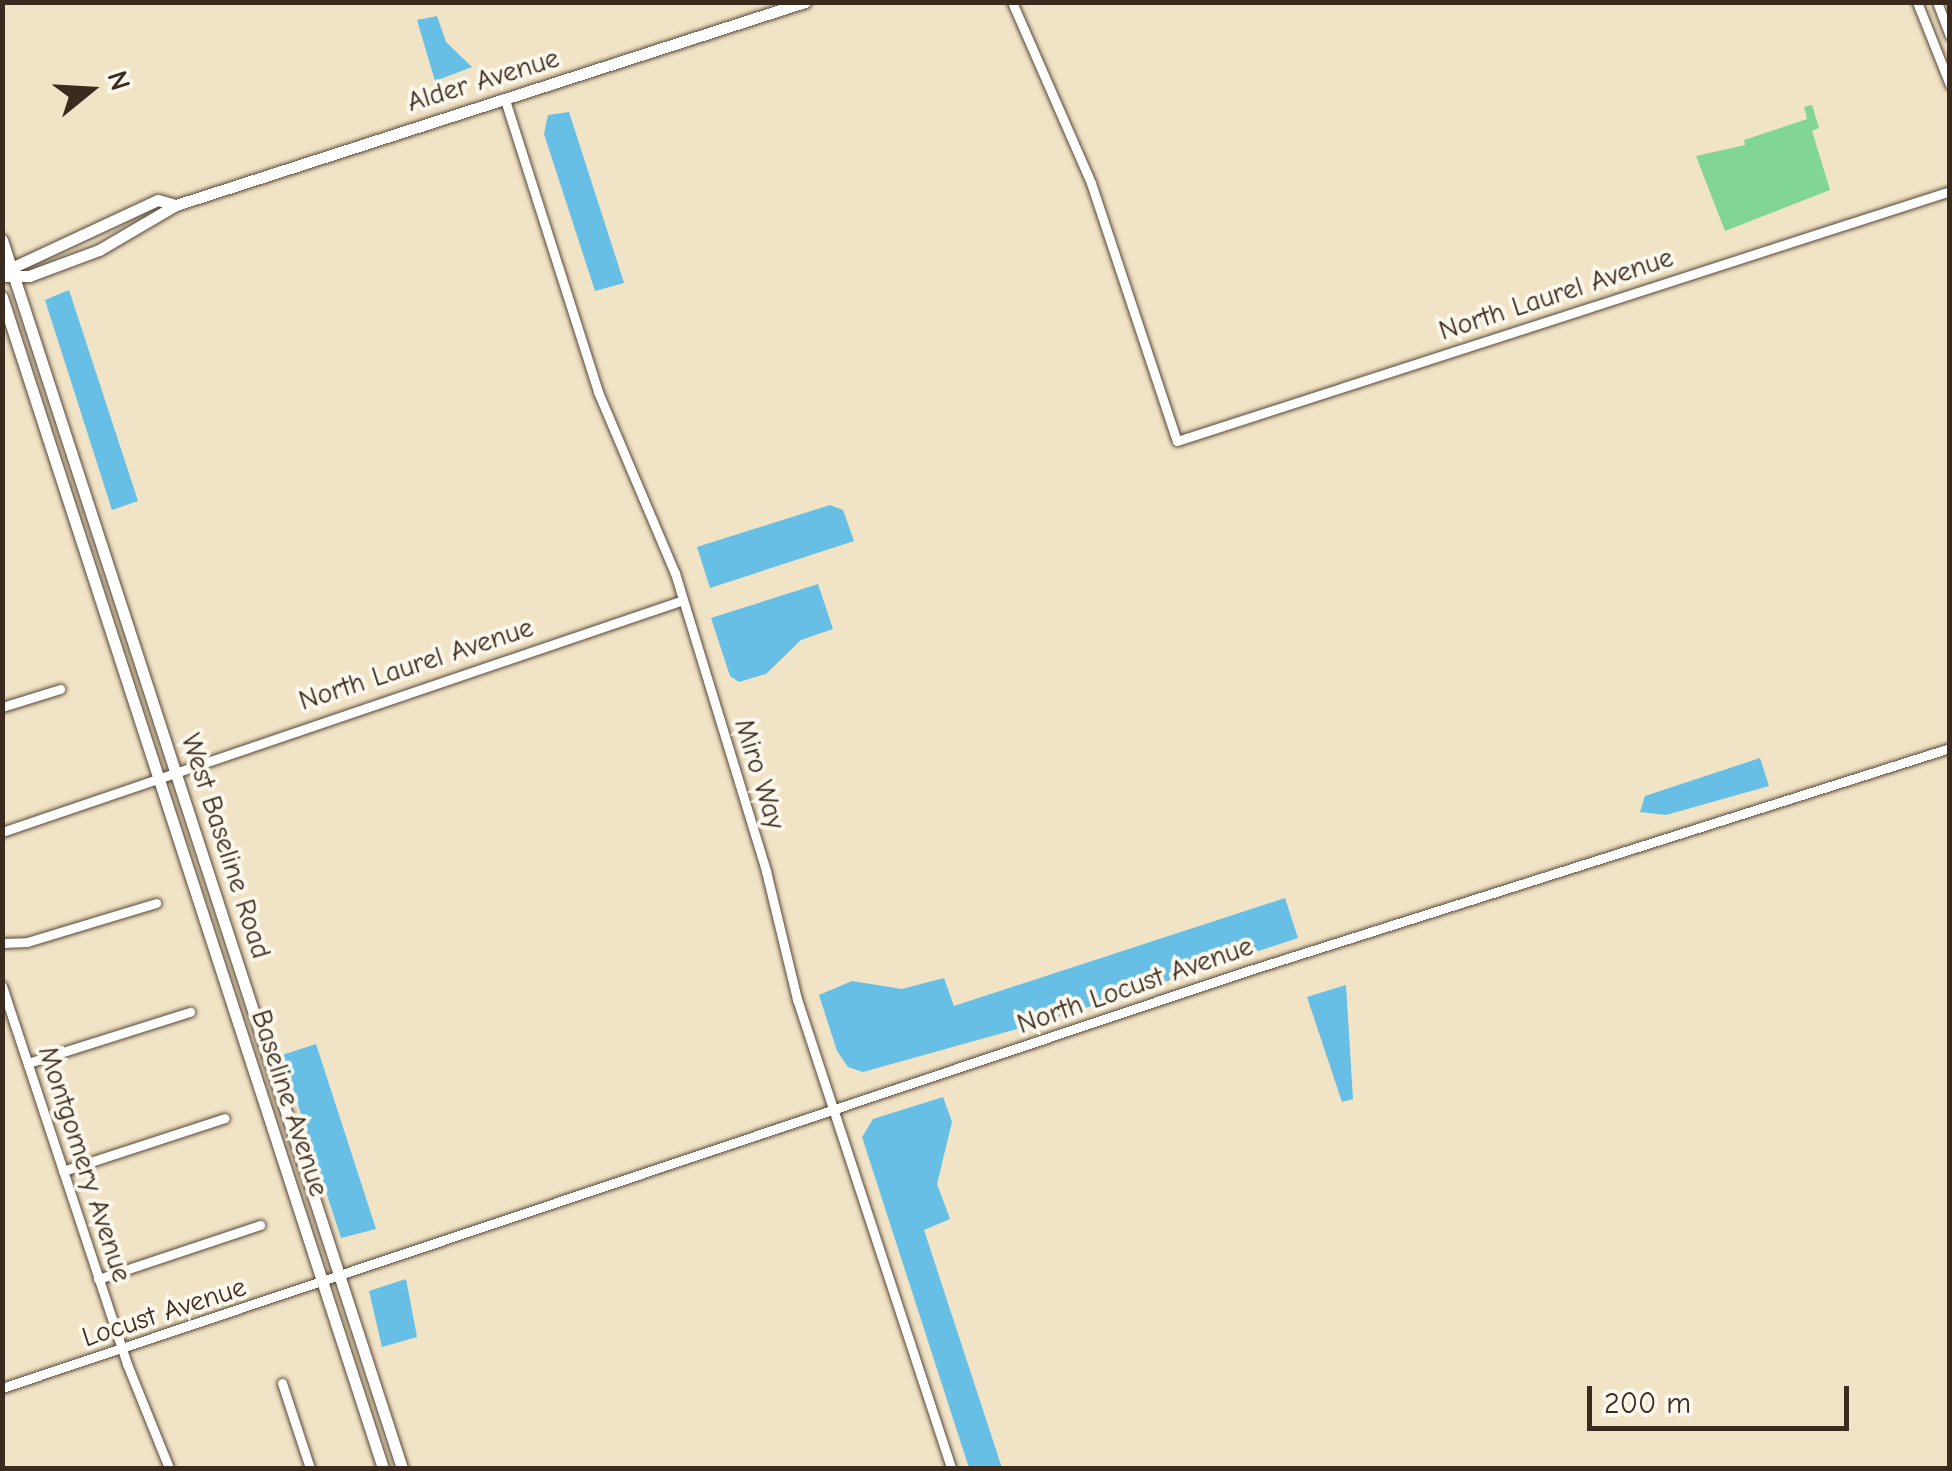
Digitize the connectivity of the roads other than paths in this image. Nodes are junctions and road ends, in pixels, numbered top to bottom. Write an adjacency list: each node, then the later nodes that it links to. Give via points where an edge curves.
1 (805, 2): 7 (main road, Alder Avenue)
2 (1012, 2): 8 (street, North Laurel Avenue, via 1085,166 1177,441)
3 (1918, 2): 6 (street)
4 (1937, 2): 5 (street)
5 (1950, 36)
6 (1950, 86)
7 (505, 100): 10 (main road, Alder Avenue, via 176,204 99,250); 12 (street, Miro Way, via 598,392)
8 (1950, 191)
9 (2, 240): 10 (main road, West Baseline Road)
10 (8, 273): 16 (main road, West Baseline Road)
11 (2, 297): 16 (main road, Baseline Avenue)
12 (684, 600): 16 (street, North Laurel Avenue, via 264,738); 23 (street, Miro Way)
13 (60, 689): 14 (street)
14 (2, 707)
15 (1950, 748): 23 (street, North Locust Avenue, via 1247,971)
16 (167, 778): 17 (street, North Laurel Avenue); 27 (main road, West Baseline Road); 29 (main road, Baseline Avenue)
17 (2, 832)
18 (156, 903): 19 (street, via 27,942)
19 (2, 943)
20 (2, 986): 22 (street, Montgomery Avenue)
21 (190, 1012): 22 (street)
22 (28, 1063): 25 (street, Montgomery Avenue)
23 (834, 1111): 27 (street, North Locust Avenue); 37 (street, Miro Way)
24 (224, 1118): 25 (street)
25 (62, 1171): 28 (street, Montgomery Avenue)
26 (260, 1224): 28 (street)
27 (339, 1277): 29 (street, Locust Avenue); 36 (main road, West Baseline Road)
28 (98, 1278): 30 (street, Montgomery Avenue)
29 (321, 1283): 30 (street, Locust Avenue); 35 (main road, Baseline Avenue)
30 (122, 1349): 32 (street, Locust Avenue); 33 (street, Montgomery Avenue)
31 (282, 1383): 34 (street)
32 (2, 1388)
33 (170, 1468)
34 (310, 1468)
35 (383, 1468)
36 (402, 1468)
37 (951, 1468)

